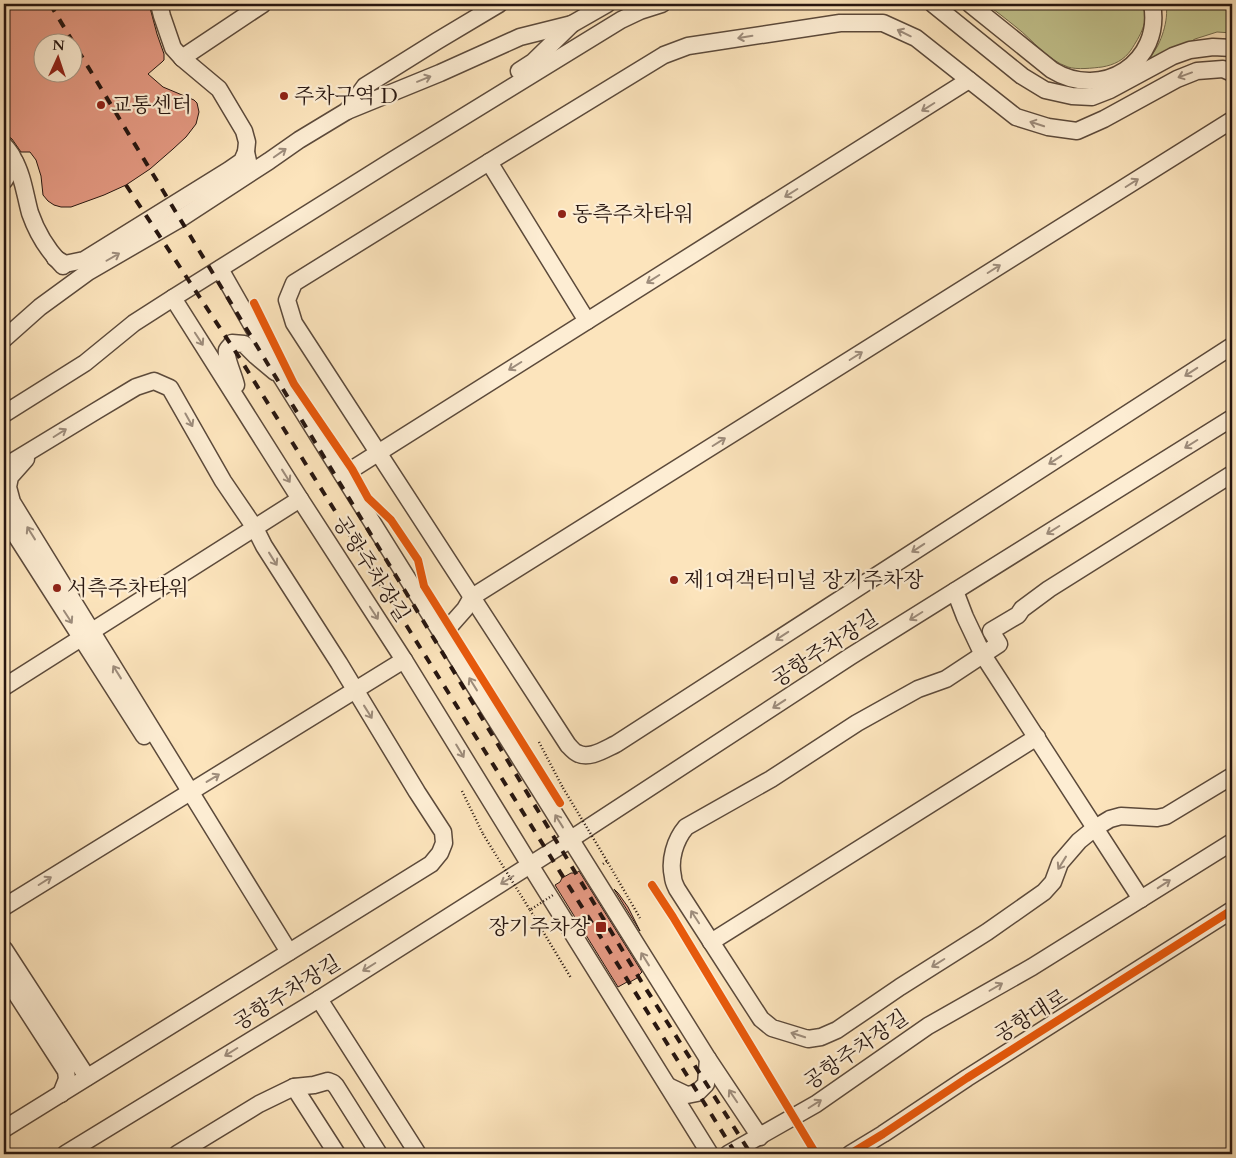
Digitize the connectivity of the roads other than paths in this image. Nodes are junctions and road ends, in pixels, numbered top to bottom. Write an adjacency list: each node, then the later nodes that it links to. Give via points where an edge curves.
1 (159, 4): 11 (street, via 173,48)
2 (263, 4): 11 (street)
3 (499, 4): 14 (street, via 365,86)
4 (607, 4): 9 (street)
5 (662, 4): 18 (street, via 621,20)
6 (933, 4): 10 (street, via 1022,76 1045,90 1072,96 1092,97 1110,90 1190,50)
7 (970, 4): 8 (street, via 1052,70 1067,78 1087,82 1107,80 1136,62 1150,40)
8 (1152, 4)
9 (572, 24): 14 (street, one-way to 9, via 520,36); 18 (street, via 533,62 478,96)
10 (1232, 48)
11 (182, 58): 17 (street, via 219,89 244,131)
12 (1232, 73): 13 (street, one-way to 13, via 1224,69 1197,71 1077,130 1048,128 1016,117)
13 (969, 80): 20 (street, one-way to 20, via 916,38 883,22 840,23 688,46 664,55); 28 (street, one-way to 28)
14 (347, 111): 21 (street, one-way to 14)
15 (1232, 120): 47 (street, one-way to 15)
16 (4, 146): 19 (street)
17 (246, 152): 21 (street, via 248,162); 23 (street, via 242,161 229,170 84,260 65,264)
18 (393, 160): 24 (street)
19 (15, 162): 22 (street); 23 (street, via 31,214 42,240)
20 (489, 162): 28 (street); 39 (street, via 294,283 288,300 294,323)
21 (242, 178): 25 (street, one-way to 21, via 183,217)
22 (4, 181)
23 (55, 258): 25 (street, via 67,270)
24 (220, 268): 26 (street); 33 (street, 공항주차장길)
25 (88, 272): 27 (street)
26 (173, 298): 31 (street); 35 (street, 공항주차장길, one-way to 35)
27 (40, 307): 29 (street); 30 (street)
28 (587, 321): 39 (street, one-way to 39)
29 (4, 330)
30 (4, 339)
31 (106, 346): 34 (street); 36 (street)
32 (1232, 346): 47 (street, one-way to 47, via 599,752 586,756 568,745)
33 (282, 378): 35 (street, via 244,344 232,343 227,350 228,362); 42 (street, 공항주차장길)
34 (4, 400)
35 (240, 403): 43 (street, 공항주차장길, one-way to 43)
36 (4, 414)
37 (1232, 418): 46 (street, 공항주차장길, one-way to 46)
38 (36, 448): 40 (street); 45 (street, one-way to 45, via 136,387 154,381 170,388); 48 (street, one-way to 38, via 12,502 8,487 10,477)
39 (378, 453): 42 (street); 47 (street)
40 (4, 468)
41 (1232, 474): 50 (street, via 1049,589 1022,609 1018,616 991,631 999,644)
42 (343, 475): 49 (street, 공항주차장길)
43 (300, 499): 45 (street); 51 (street, 공항주차장길, one-way to 51)
44 (4, 517): 48 (street, one-way to 48)
45 (255, 528): 48 (street); 53 (street, one-way to 53)
46 (955, 591): 50 (street); 58 (street, 공항주차장길, one-way to 58)
47 (472, 597): 49 (street)
48 (86, 634): 52 (street); 56 (street)
49 (442, 635): 58 (street, 공항주차장길, one-way to 49)
50 (983, 654): 54 (street); 64 (street, one-way to 50, via 672,877 675,846 686,827 771,779 857,723 918,689 946,679)
51 (404, 660): 53 (street); 60 (street, 공항주차장길, one-way to 60)
52 (4, 687)
53 (354, 690): 56 (street, one-way to 53); 66 (street, one-way to 66, via 443,832 444,843 431,864)
54 (1037, 737): 57 (street); 64 (street)
55 (1232, 776): 57 (street, via 1166,816 1121,816)
56 (186, 794): 62 (street, one-way to 56); 66 (street)
57 (1095, 828): 61 (street); 64 (street, one-way to 64, via 1060,863 1053,882 1044,892 837,1030 821,1037 808,1039 772,1028 761,1019)
58 (570, 840): 60 (street, 공항주차장길); 69 (street, 공항주차장길, one-way to 58)
59 (1232, 842): 61 (street, 공항주차장길, one-way to 59)
60 (530, 865): 68 (street, 공항주차장길, one-way to 68); 71 (street, 공항주차장길)
61 (1141, 899): 76 (street, 공항주차장길, one-way to 61, via 816,1104 928,1026 1032,967)
62 (4, 907)
63 (1232, 910): 75 (street, 공항대로)
64 (711, 942)
65 (4, 949): 70 (street)
66 (286, 954): 70 (street)
67 (4, 975): 73 (street, via 66,1071 67,1079)
68 (319, 998): 77 (street, 공항주차장길, one-way to 77); 81 (street)
69 (708, 1059): 71 (street, via 706,1084 698,1093 687,1095); 76 (street, 공항주차장길, one-way to 69)
70 (87, 1077): 73 (street)
71 (668, 1086): 82 (street, 공항주차장길)
72 (294, 1087): 78 (street, via 258,1104); 79 (street); 80 (street, via 333,1083)
73 (61, 1094): 74 (street)
74 (4, 1129)
75 (883, 1134): 84 (street, 공항대로); 85 (street)
76 (760, 1137): 83 (street, 공항주차장길)
77 (66, 1154)
78 (177, 1154)
79 (337, 1154)
80 (379, 1154)
81 (418, 1154)
82 (710, 1154)
83 (728, 1154)
84 (850, 1154)
85 (871, 1154)

